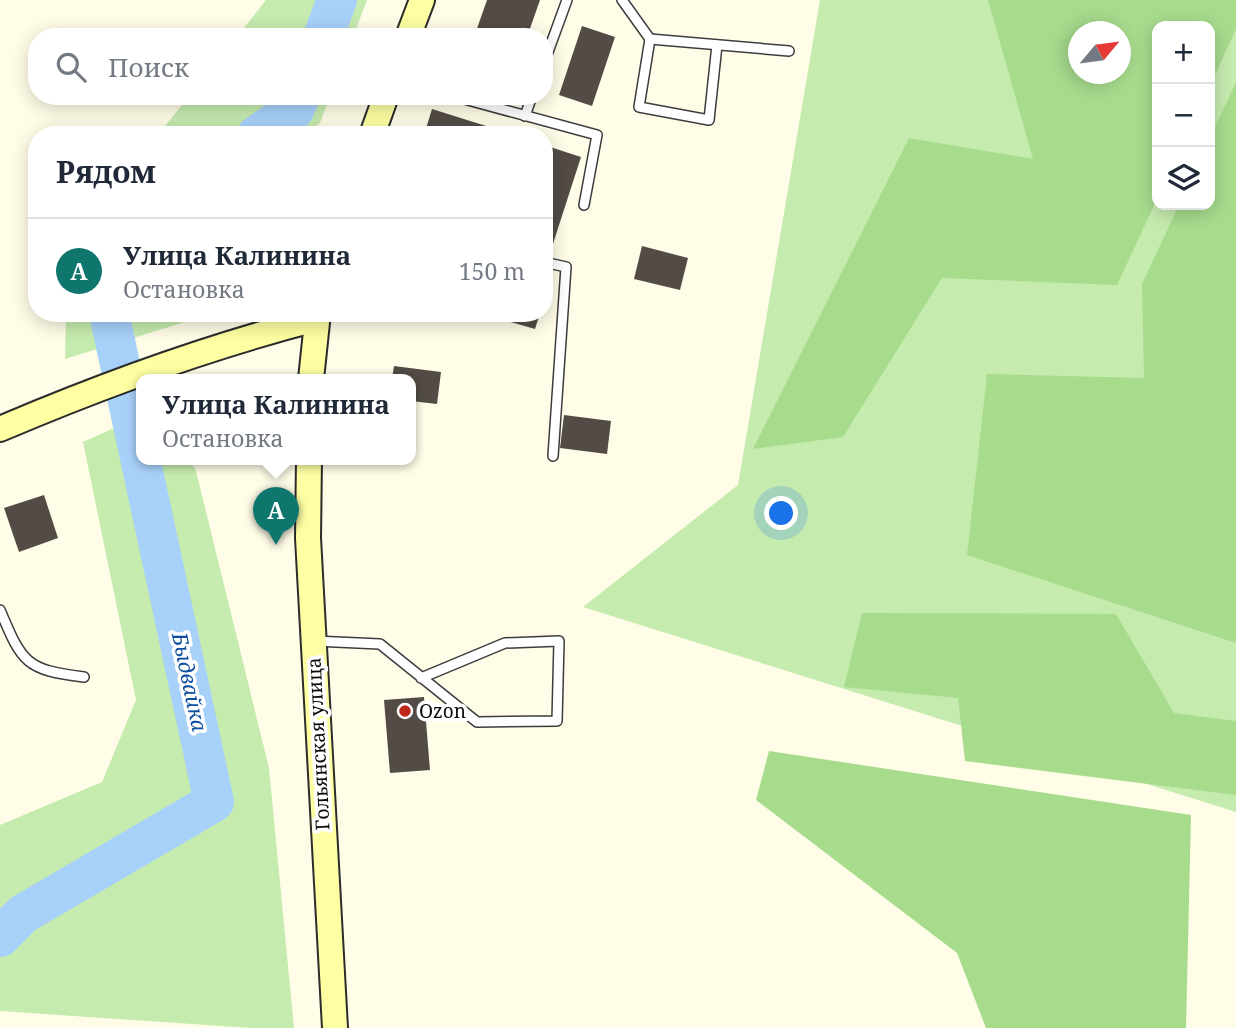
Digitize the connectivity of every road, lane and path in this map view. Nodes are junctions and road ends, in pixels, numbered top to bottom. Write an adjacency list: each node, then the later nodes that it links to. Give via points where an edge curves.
1 (422, 0): 4 (main road)
2 (567, 0): 5 (lane)
3 (622, 0): 6 (lane)
4 (411, 28)
5 (553, 39)
6 (650, 39): 7 (lane); 7 (lane, via 639,107 709,120)
7 (717, 45): 8 (lane)
8 (789, 51)
9 (383, 105): 13 (main road)
10 (485, 105): 12 (lane)
11 (529, 105): 12 (lane)
12 (525, 116): 14 (lane, via 597,135)
13 (375, 126)
14 (584, 205)
15 (553, 264): 22 (lane, via 566,267)
16 (297, 322): 18 (main road)
17 (316, 322): 19 (main road)
18 (138, 374)
19 (311, 374)
20 (136, 375): 21 (main road)
21 (0, 429)
22 (553, 456)
23 (309, 465): 25 (main road, Гольянская улица)
24 (0, 610): 26 (lane, via 18,653 34,666)
25 (312, 641): 27 (lane, via 380,645); 28 (main road, Гольянская улица)
26 (84, 677)
27 (421, 677): 27 (lane, via 477,722 556,721 559,641 505,643)
28 (335, 1028)

